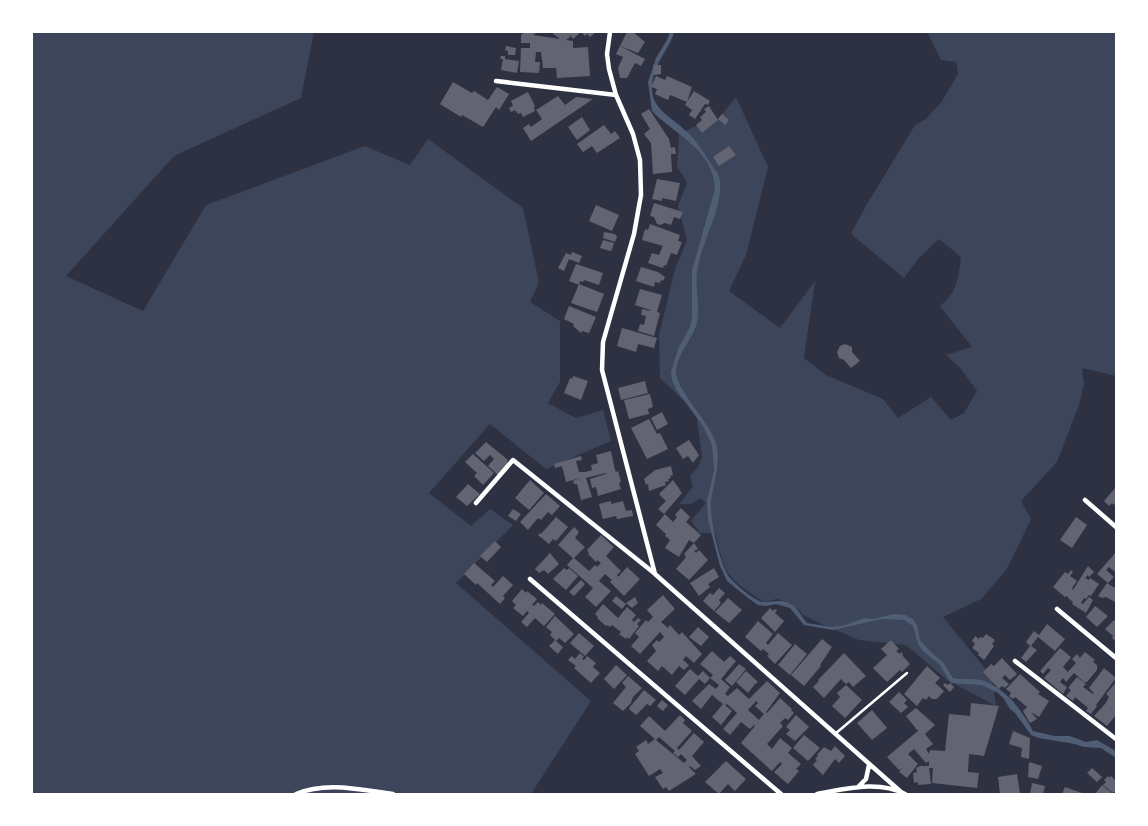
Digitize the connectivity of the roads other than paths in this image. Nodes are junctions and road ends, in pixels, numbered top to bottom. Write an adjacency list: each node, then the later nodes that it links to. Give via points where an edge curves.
1 (610, 32): 3 (street, via 608,61)
2 (496, 81): 3 (street)
3 (617, 95): 7 (street, via 640,160 641,195 603,342 602,370)
4 (1085, 500): 6 (street)
5 (476, 503): 7 (street, via 513,460)
6 (1116, 527)
7 (655, 574): 13 (street)
8 (530, 579): 20 (street)
9 (1057, 609): 10 (street)
10 (1116, 659)
11 (1015, 661): 14 (street)
12 (907, 673): 13 (lane)
13 (835, 734): 15 (street)
14 (1116, 739)
15 (869, 764): 16 (street, via 866,779); 17 (street)
16 (858, 787): 17 (street); 21 (street)
17 (903, 793)
18 (296, 794): 19 (street, via 335,786)
19 (393, 794)
20 (781, 794)
21 (817, 794)

